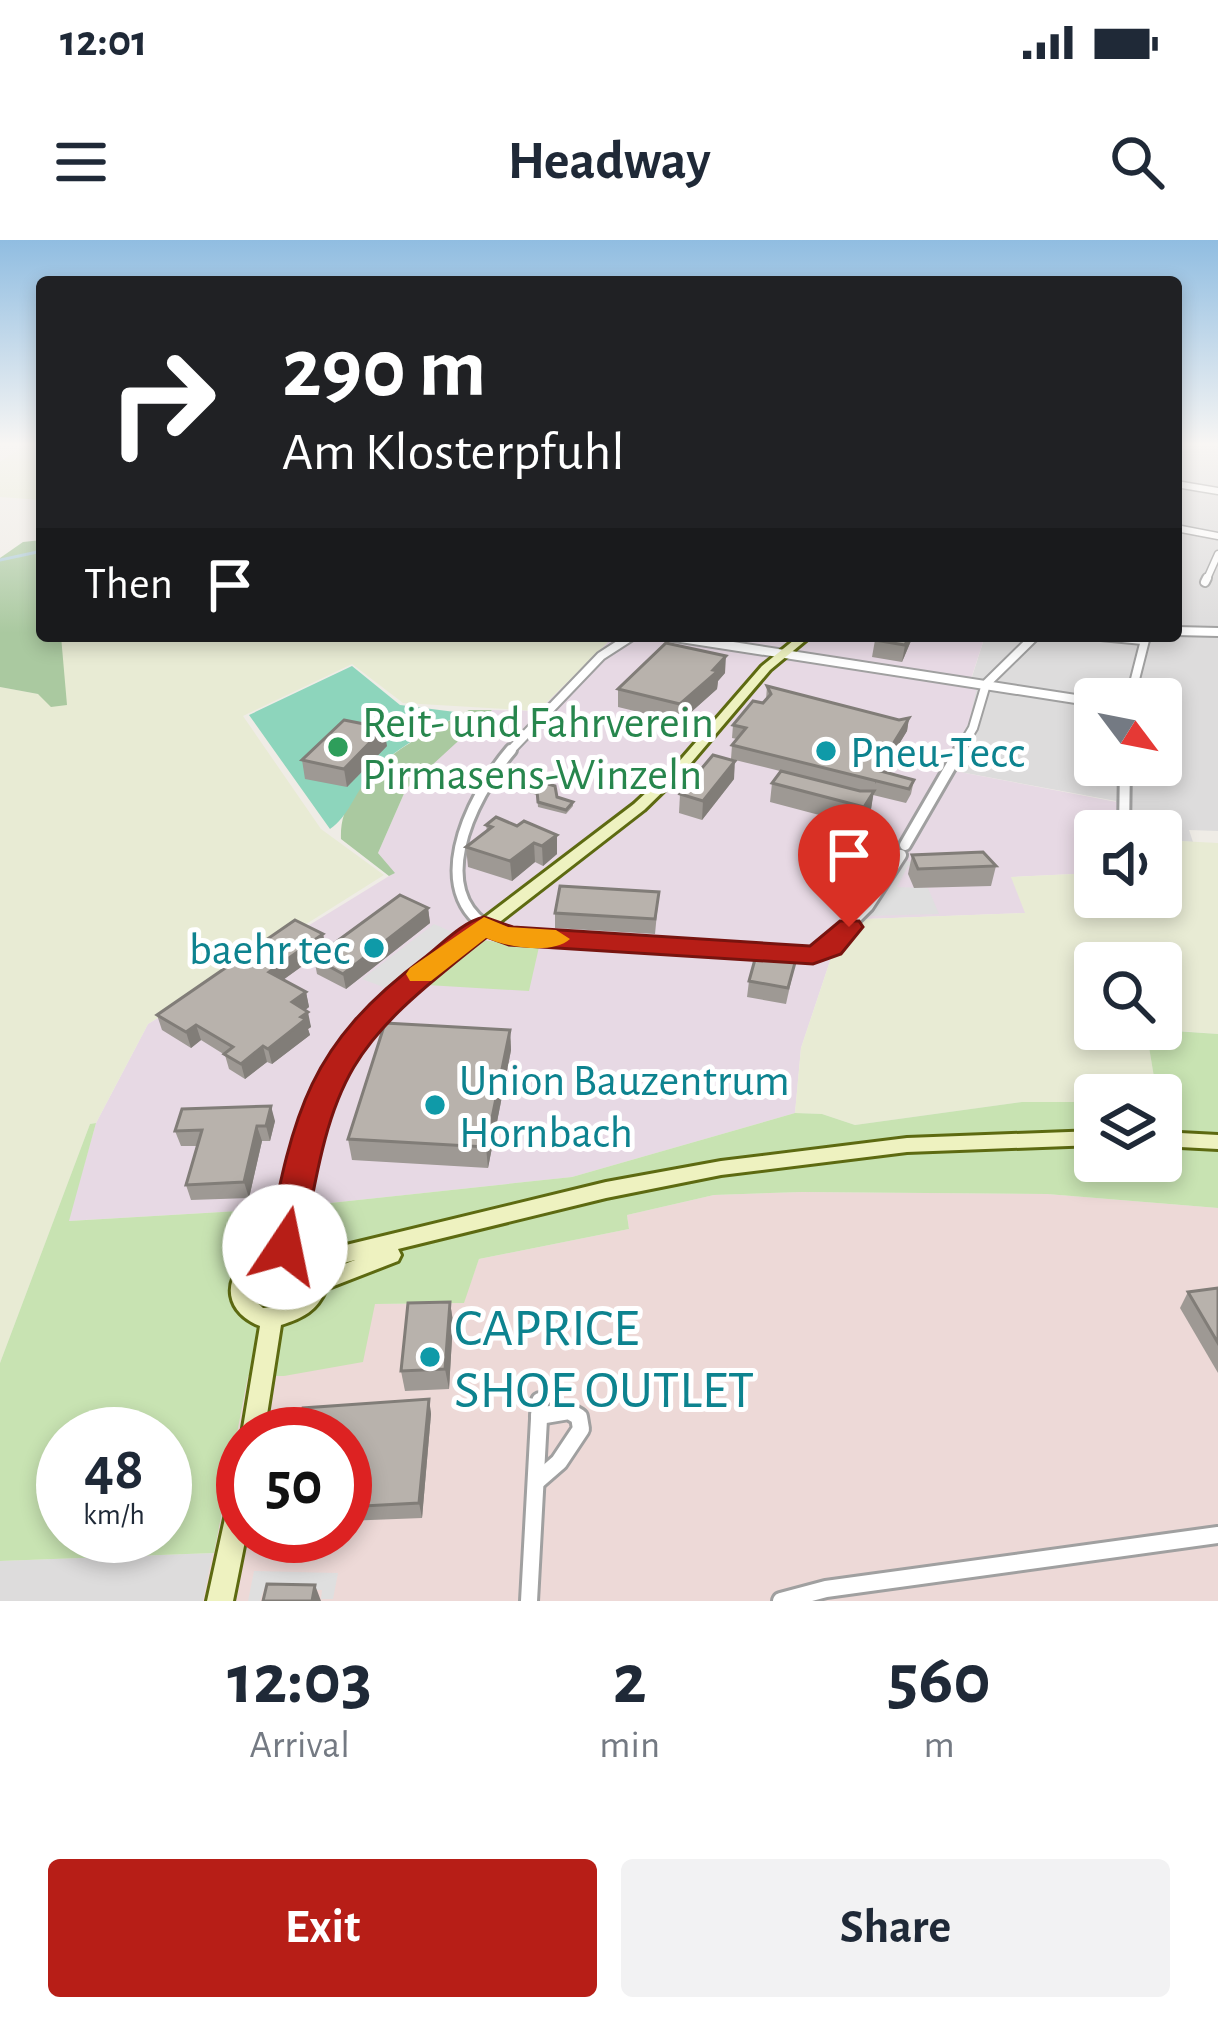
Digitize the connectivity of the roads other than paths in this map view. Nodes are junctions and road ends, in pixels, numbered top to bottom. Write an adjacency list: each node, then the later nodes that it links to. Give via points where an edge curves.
1 (1182, 529): 2 (street)
2 (1218, 536)
3 (1218, 554): 4 (street)
4 (1205, 582)
5 (1182, 632): 6 (street)
6 (1218, 632)
7 (618, 642): 16 (street, via 527,730 485,784 454,878)
8 (709, 642): 12 (street)
9 (798, 642): 12 (main road)
10 (1029, 642): 14 (street)
11 (1143, 642): 13 (street)
12 (783, 653): 14 (street); 16 (main road, via 656,792)
13 (1135, 678)
14 (986, 684): 15 (street); 16 (street, via 973,728 868,907 820,954 509,936)
15 (1074, 699)
16 (484, 925): 20 (main road, via 389,1000 340,1057 304,1144)
17 (1074, 1139): 21 (main road, via 838,1151 658,1179)
18 (1182, 1140): 19 (main road)
19 (1218, 1142)
20 (284, 1252): 21 (main road); 22 (main road, via 259,1261 242,1281 249,1311)
21 (316, 1272): 22 (main road, via 303,1307)
22 (272, 1318): 23 (main road)
23 (257, 1407)
24 (536, 1482): 24 (street, via 539,1408 569,1411 581,1429); 29 (street)
25 (1218, 1535): 27 (street)
26 (228, 1563): 28 (main road)
27 (827, 1595): 30 (street)
28 (220, 1601)
29 (529, 1601)
30 (781, 1601)

